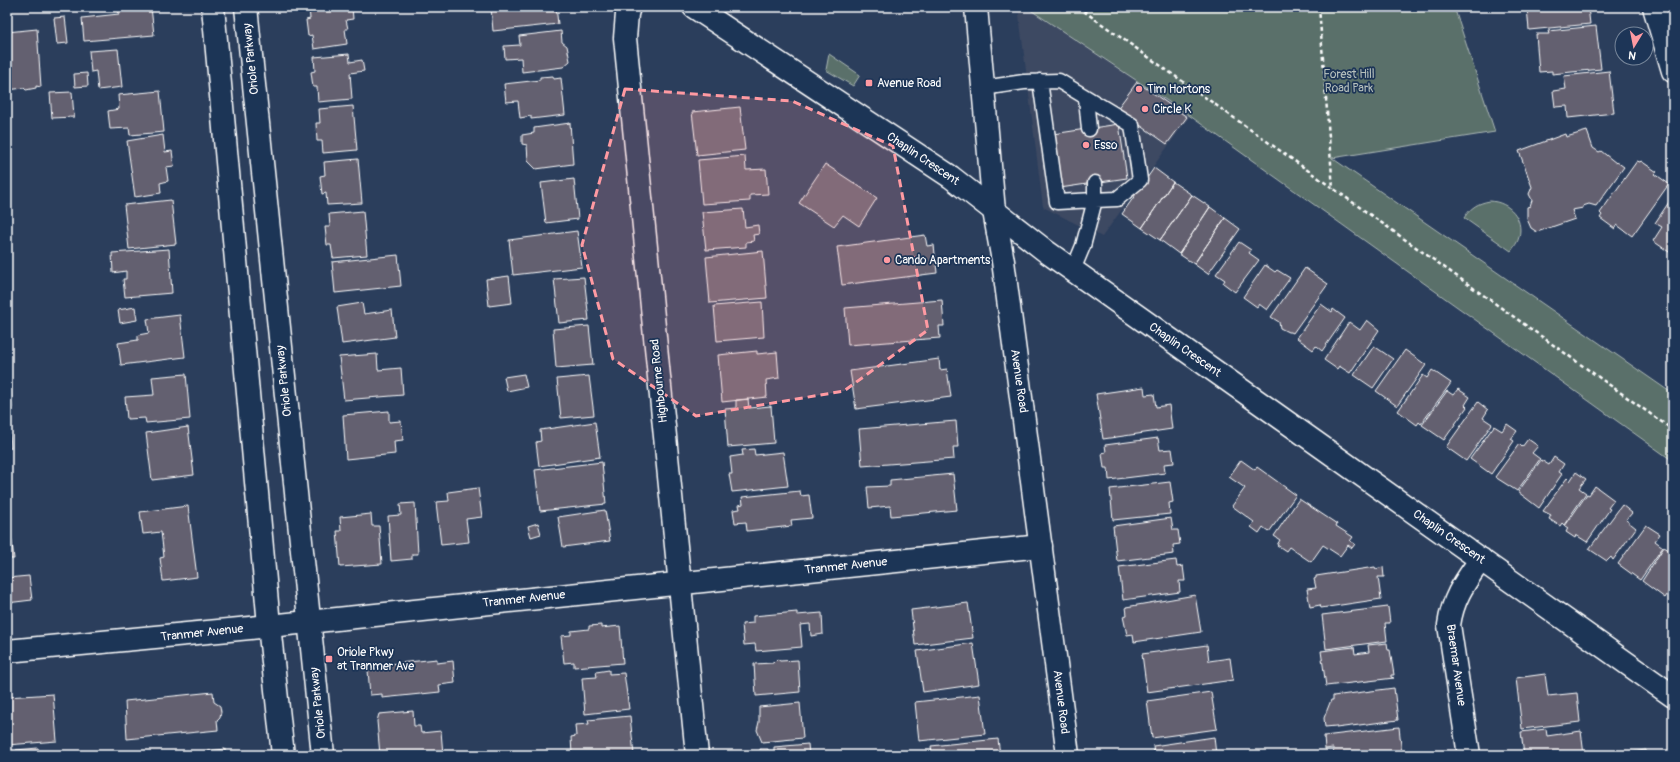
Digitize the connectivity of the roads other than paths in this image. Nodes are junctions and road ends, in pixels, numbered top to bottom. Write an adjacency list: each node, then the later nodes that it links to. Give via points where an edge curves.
1 (213, 7): 20 (street)
2 (246, 7): 19 (street, Oriole Parkway)
3 (629, 7): 18 (street, Highbourne Road, via 625,38)
4 (694, 7): 14 (street, Chaplin Crescent, via 951,177)
5 (976, 7): 9 (street, Avenue Road)
6 (1654, 7): 7 (street)
7 (1673, 71)
8 (1040, 81): 9 (lane); 10 (lane, via 1059,81); 13 (lane, via 1057,202)
9 (983, 88): 14 (street, Avenue Road)
10 (1086, 98): 11 (lane); 13 (lane, via 1132,125 1140,180 1117,199)
11 (1089, 129)
12 (1095, 183): 13 (lane)
13 (1094, 200): 15 (lane, via 1083,246)
14 (994, 211): 15 (street, Chaplin Crescent); 16 (street, Avenue Road)
15 (1073, 270): 17 (street, Chaplin Crescent)
16 (1041, 546): 18 (street, Tranmer Avenue); 26 (street, Avenue Road)
17 (1480, 559): 22 (street, Chaplin Crescent); 27 (street, Braemar Avenue, via 1456,597 1449,625)
18 (680, 583): 19 (street, Tranmer Avenue); 25 (street, Highbourne Road)
19 (309, 621): 20 (street, Tranmer Avenue); 24 (street, Oriole Parkway)
20 (269, 625): 21 (street, Tranmer Avenue); 23 (street)
21 (7, 651)
22 (1673, 696)
23 (283, 755)
24 (324, 755)
25 (697, 755)
26 (1068, 755)
27 (1469, 755)

